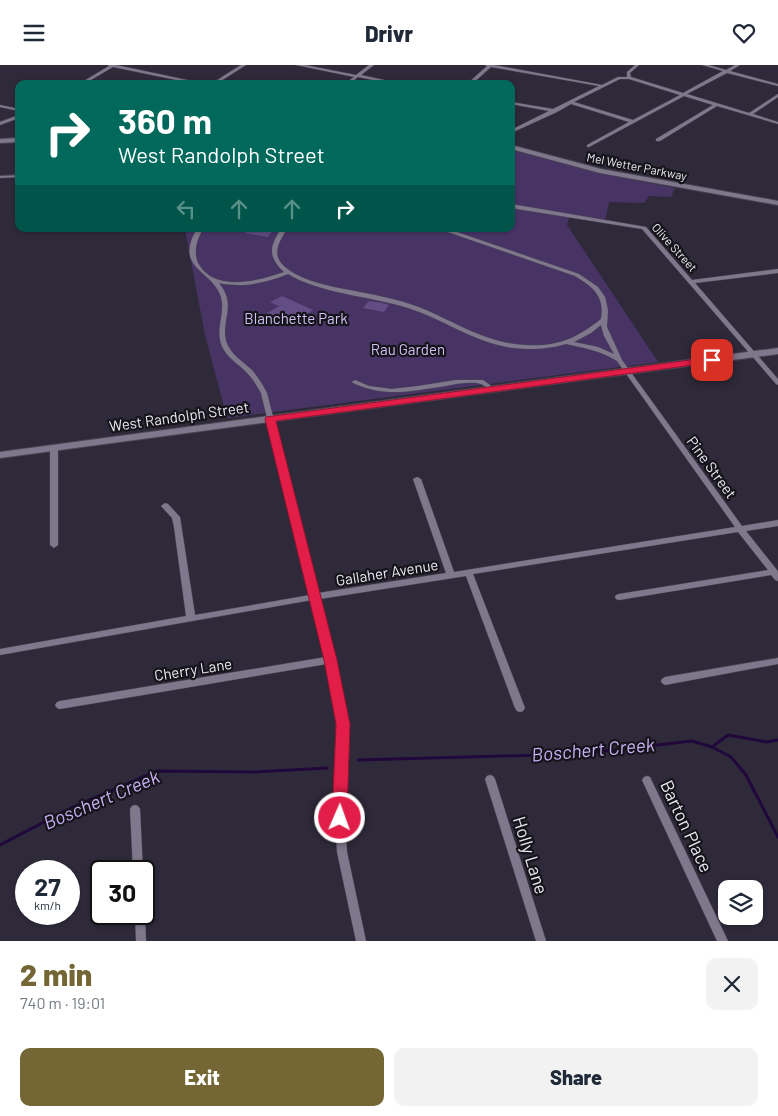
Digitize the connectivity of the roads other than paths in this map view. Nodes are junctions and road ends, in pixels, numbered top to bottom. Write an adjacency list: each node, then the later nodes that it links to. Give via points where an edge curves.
1 (112, 65): 12 (street); 13 (street)
2 (244, 65): 14 (street)
3 (298, 65): 10 (street)
4 (372, 65): 10 (street)
5 (490, 65): 17 (street); 18 (street)
6 (637, 65): 11 (street, via 628,73)
7 (704, 65): 9 (street)
8 (738, 65): 9 (street)
9 (726, 71): 19 (street); 20 (street)
10 (357, 76): 15 (street); 16 (street)
11 (629, 78): 18 (street, via 619,78); 20 (street)
12 (88, 80)
13 (185, 80)
14 (220, 80)
15 (352, 80)
16 (378, 80)
17 (473, 80)
18 (603, 85): 22 (street)
19 (778, 85)
20 (684, 95): 24 (street); 30 (street)
21 (778, 95): 28 (street)
22 (572, 103): 27 (street); 30 (street)
23 (515, 104): 27 (street)
24 (716, 105): 28 (street); 36 (street)
25 (0, 106): 26 (street)
26 (15, 109)
27 (555, 111): 33 (street)
28 (750, 115): 31 (street)
29 (15, 118): 32 (street)
30 (633, 122): 37 (street)
31 (778, 123)
32 (0, 125)
33 (515, 130)
34 (15, 139): 35 (main road)
35 (0, 140)
36 (658, 140)
37 (589, 146)
38 (515, 149): 41 (main road, Mel Wetter Parkway, via 606,174)
39 (15, 176): 40 (street)
40 (0, 177)
41 (778, 203)
42 (515, 207): 49 (street, Olive Street, via 644,228)
43 (198, 232): 48 (street, via 193,245 194,259 199,268)
44 (281, 232): 47 (street, via 273,247 274,257)
45 (453, 232): 50 (street, Pine Street, via 578,275 601,295 605,307)
46 (778, 271): 49 (street)
47 (288, 272): 48 (street, via 241,285); 51 (street, via 315,284 414,308 492,341 532,347)
48 (215, 281): 59 (street, via 224,297 223,344 229,354 250,372 264,393)
49 (692, 282): 53 (street, Olive Street)
50 (603, 320): 51 (street, via 594,329); 54 (street, Pine Street)
51 (568, 343): 54 (street, via 584,344)
52 (778, 351): 53 (street, West Randolph Street)
53 (753, 354): 55 (street, West Randolph Street); 57 (street, Olive Street)
54 (619, 360): 55 (street, Pine Street)
55 (625, 371): 58 (street, West Randolph Street); 65 (street, Pine Street)
56 (355, 382): 58 (street, via 364,387 395,391 459,381 483,382)
57 (778, 383)
58 (491, 388): 59 (street, West Randolph Street)
59 (270, 419): 60 (street, West Randolph Street); 70 (street)
60 (54, 448): 61 (street, West Randolph Street); 66 (street)
61 (0, 455)
62 (417, 479): 69 (street)
63 (165, 506): 72 (street, via 176,517)
64 (778, 523): 65 (street, Gallaher Avenue)
65 (740, 529): 67 (street, Gallaher Avenue); 68 (street, Pine Street)
66 (54, 545)
67 (469, 574): 69 (street, Gallaher Avenue); 78 (street)
68 (776, 575): 71 (street)
69 (451, 577): 70 (street, Gallaher Avenue)
70 (314, 597): 72 (street, Gallaher Avenue); 74 (street)
71 (619, 597)
72 (191, 619): 73 (street, Gallaher Avenue)
73 (0, 652)
74 (330, 660): 77 (street, Cherry Lane); 85 (street, via 343,724 342,852)
75 (778, 661): 76 (street)
76 (665, 681)
77 (60, 705)
78 (520, 708)
79 (490, 779): 86 (street, Holly Lane)
80 (647, 780): 87 (street, Barton Place)
81 (135, 809): 82 (street)
82 (137, 860)
83 (140, 925): 84 (street)
84 (141, 941)
85 (361, 941)
86 (541, 941)
87 (723, 941)

